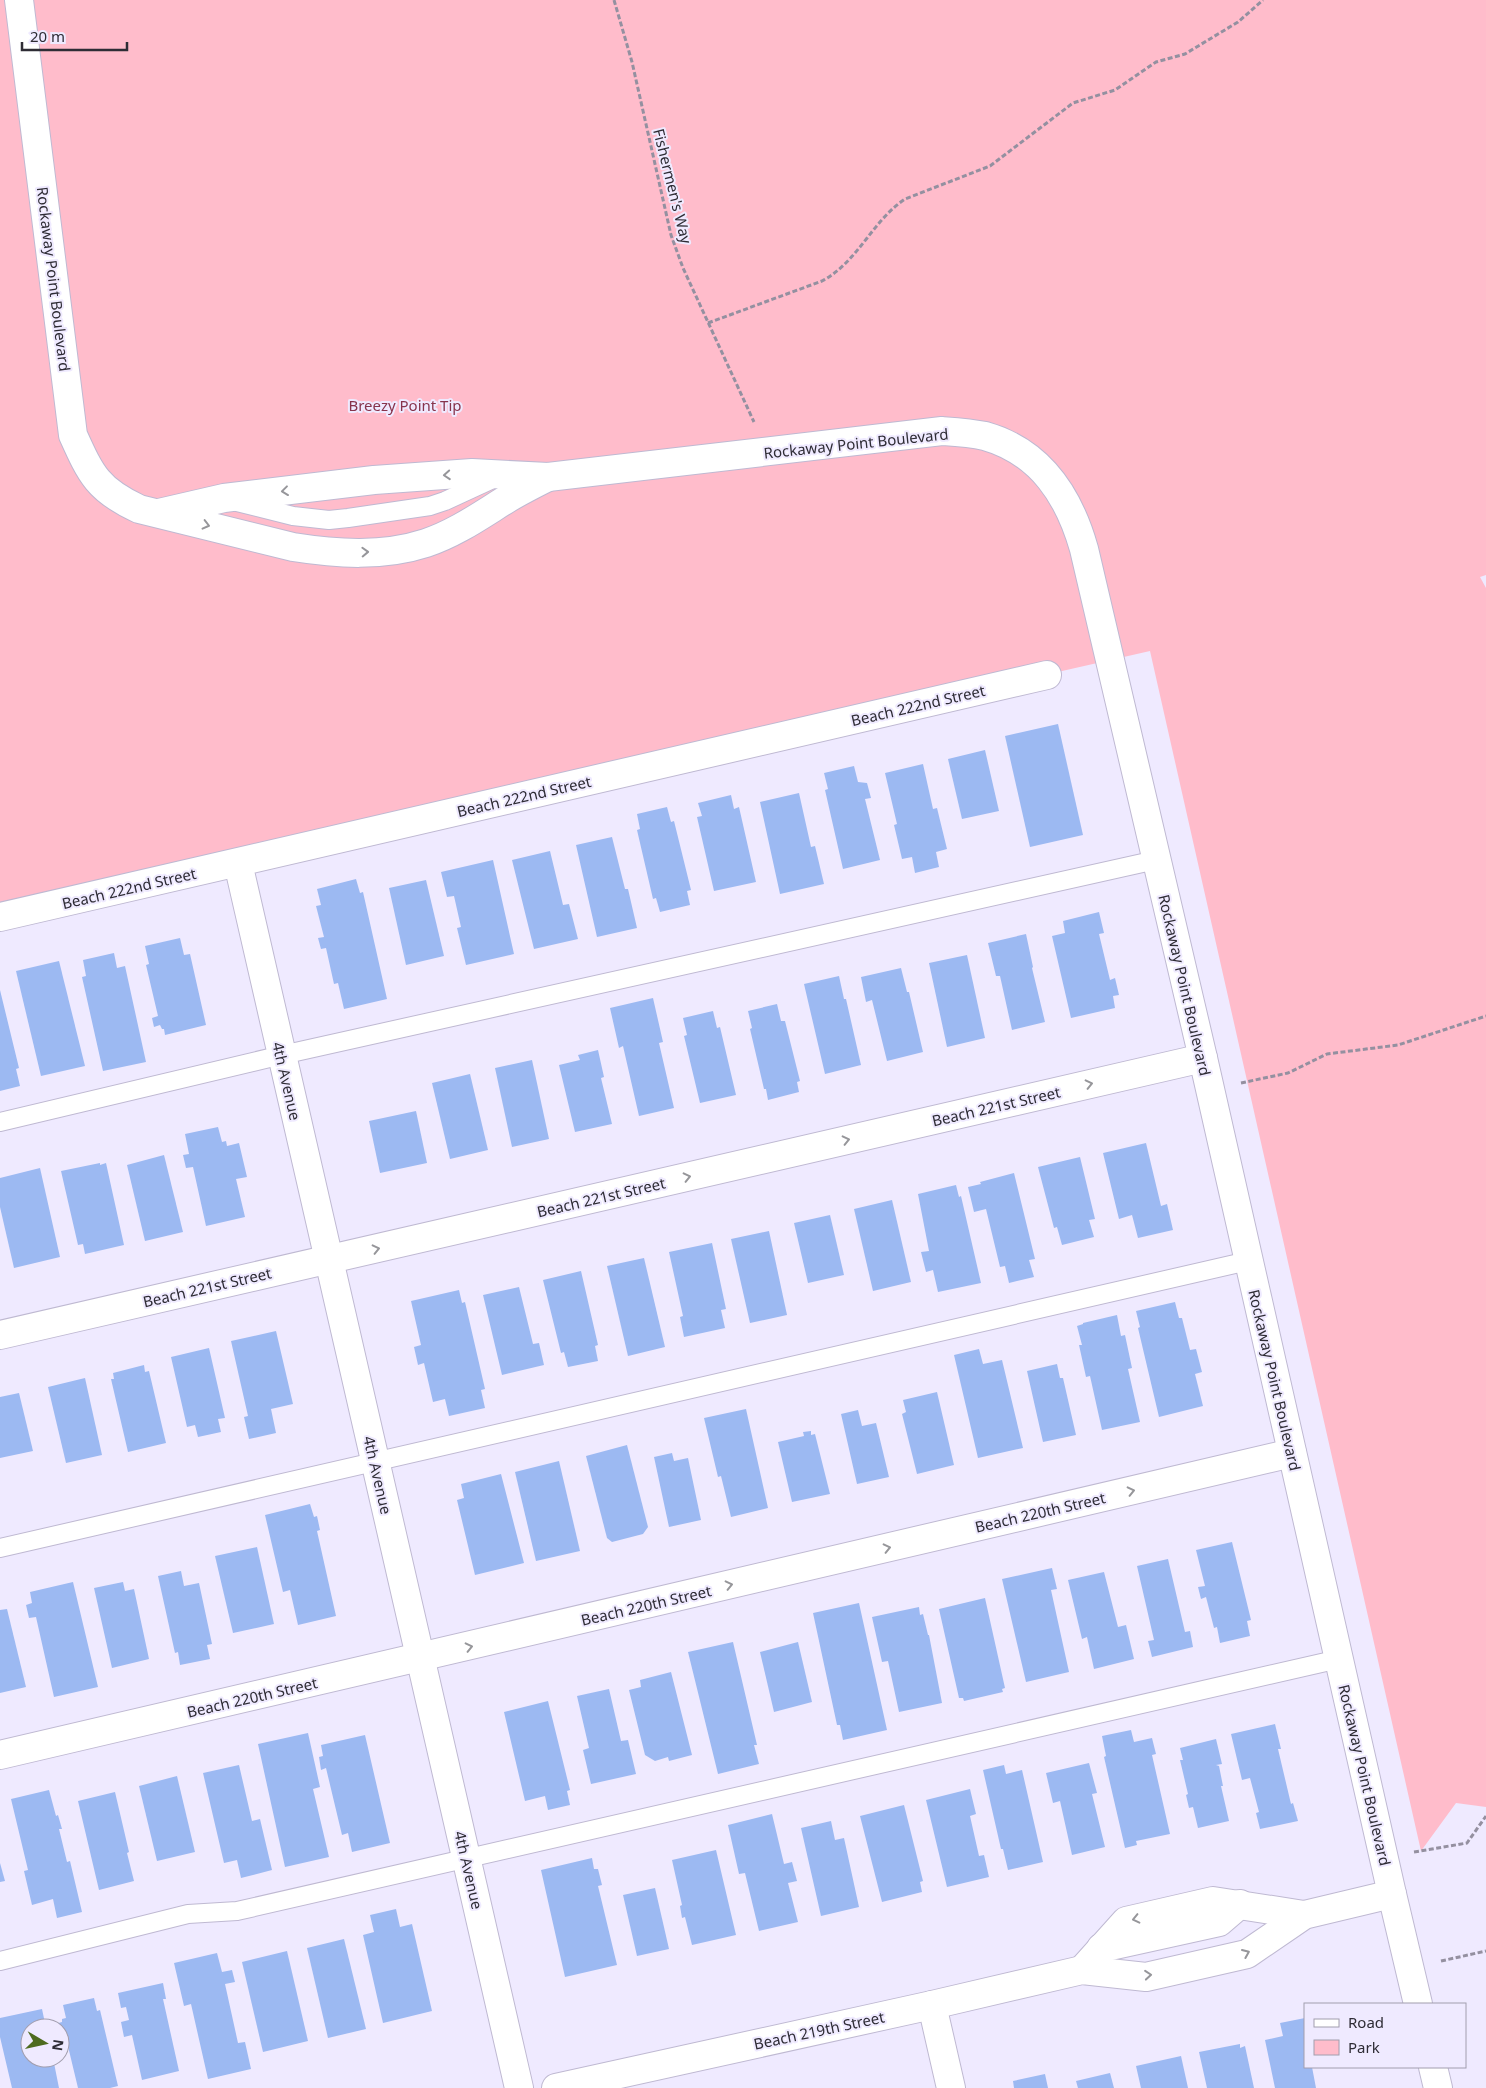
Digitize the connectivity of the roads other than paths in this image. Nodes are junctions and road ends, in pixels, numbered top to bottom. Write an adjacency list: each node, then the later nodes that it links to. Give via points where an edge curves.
1 (19, 0): 3 (street, Rockaway Point Boulevard, via 73,435 88,468 103,488 139,509)
2 (548, 477): 3 (street, Rockaway Point Boulevard, one-way to 3, via 472,473 374,480 224,498); 3 (street, Rockaway Point Boulevard, one-way to 2, via 293,547 366,553 428,542 478,518); 5 (street, Rockaway Point Boulevard, via 942,432 985,436 1022,454 1054,483 1067,502 1079,532)
3 (159, 513)
4 (1047, 675): 6 (street, Beach 222nd Street)
5 (1156, 860): 8 (lane); 9 (street, Rockaway Point Boulevard)
6 (238, 863): 7 (street, Beach 222nd Street); 8 (street, 4th Avenue)
7 (0, 917)
8 (282, 1055): 10 (lane); 11 (street, 4th Avenue)
9 (1202, 1058): 11 (street, Beach 221st Street, one-way to 9); 12 (street, Rockaway Point Boulevard)
10 (0, 1122)
11 (328, 1259): 13 (street, Beach 221st Street); 15 (street, 4th Avenue)
12 (1248, 1261): 14 (street, Rockaway Point Boulevard); 15 (lane)
13 (0, 1335)
14 (1292, 1453): 17 (street, Beach 220th Street, one-way to 14); 18 (street, Rockaway Point Boulevard)
15 (375, 1462): 16 (lane); 17 (street, 4th Avenue)
16 (0, 1548)
17 (421, 1658): 19 (street, Beach 220th Street); 20 (street, 4th Avenue)
18 (1339, 1659): 20 (lane); 21 (street, Rockaway Point Boulevard)
19 (0, 1755)
20 (466, 1858): 23 (lane, via 236,1911 188,1914); 28 (street, 4th Avenue)
21 (1392, 1894): 22 (street, Beach 219th Street); 25 (street, Rockaway Point Boulevard)
22 (1304, 1915): 24 (street, Beach 219th Street, one-way to 22, via 1146,1977 1247,1954); 24 (street, Beach 219th Street, one-way to 24, via 1213,1901 1126,1921)
23 (0, 1961)
24 (1082, 1970): 26 (street, Beach 219th Street)
25 (1418, 2003)
26 (932, 2005): 29 (street, Beach 219th Street); 30 (street)
27 (1433, 2068): 31 (street)
28 (520, 2088)
29 (556, 2088)
30 (951, 2088)
31 (1438, 2088)

